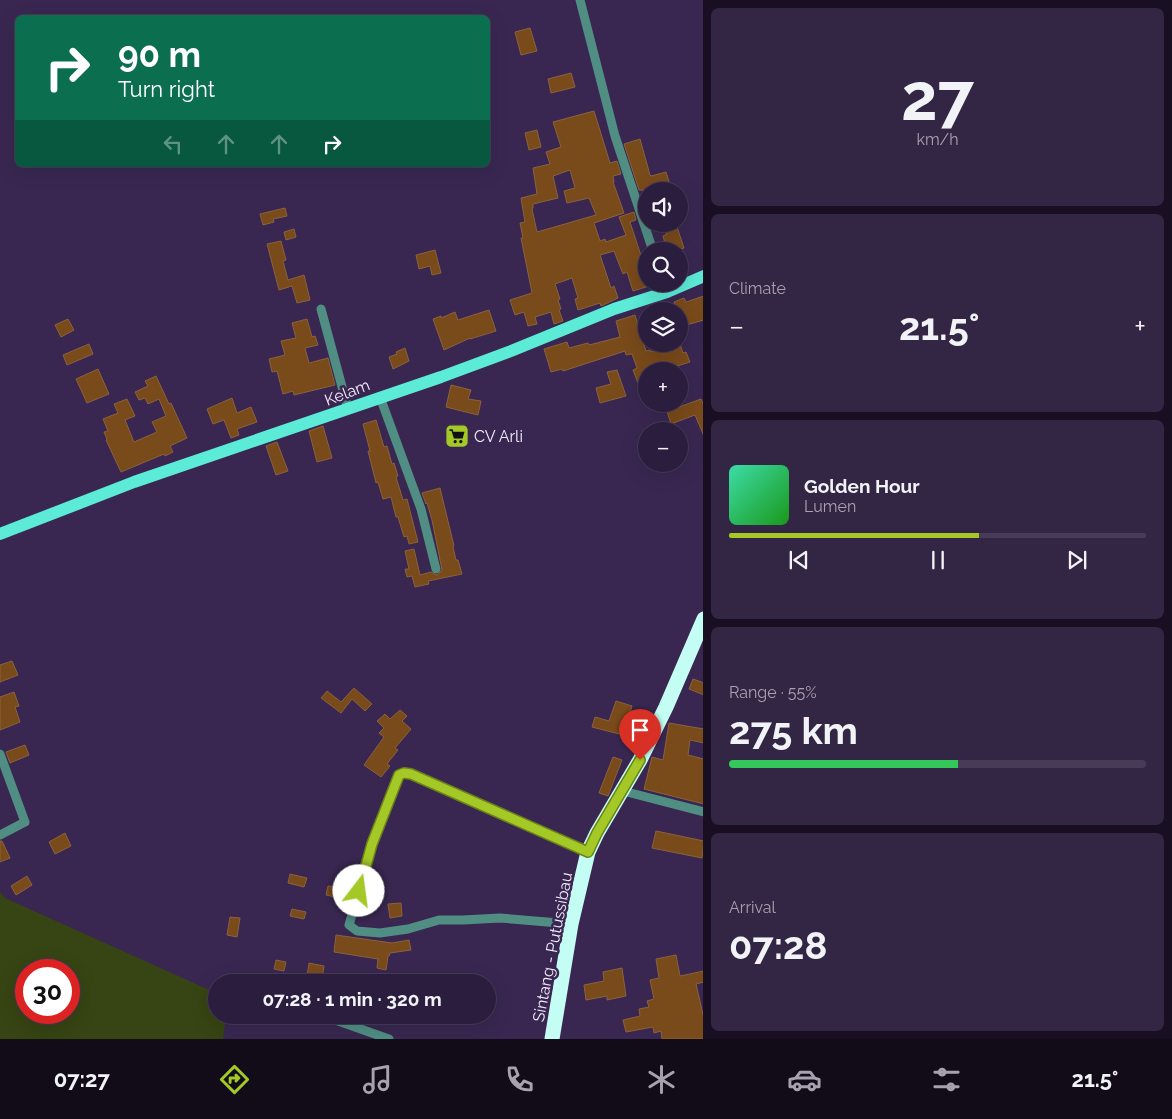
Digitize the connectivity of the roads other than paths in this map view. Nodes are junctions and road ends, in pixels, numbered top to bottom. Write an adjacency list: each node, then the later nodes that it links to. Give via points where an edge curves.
1 (580, 0): 2 (street, via 615,136)
2 (650, 242)
3 (703, 276): 4 (main road, Kelam)
4 (688, 281)
5 (655, 292): 7 (main road, Kelam, via 511,351)
6 (321, 309): 8 (street)
7 (380, 396): 8 (main road, Kelam); 10 (street, via 421,509)
8 (348, 410): 9 (main road, Kelam, via 134,482)
9 (0, 534)
10 (436, 569)
11 (703, 619): 13 (highway, Sintang - Putussibau, via 666,707)
12 (0, 754): 15 (street, via 25,822)
13 (622, 790): 14 (street); 16 (highway, Sintang - Putussibau)
14 (703, 812)
15 (0, 835)
16 (588, 852): 17 (highway, Sintang - Putussibau); 17 (street, via 404,773 399,775 372,844 349,925 356,931 380,933 438,920 500,918)
17 (571, 924): 20 (highway, Sintang - Putussibau)
18 (346, 1024): 19 (street)
19 (389, 1039)
20 (552, 1039)

